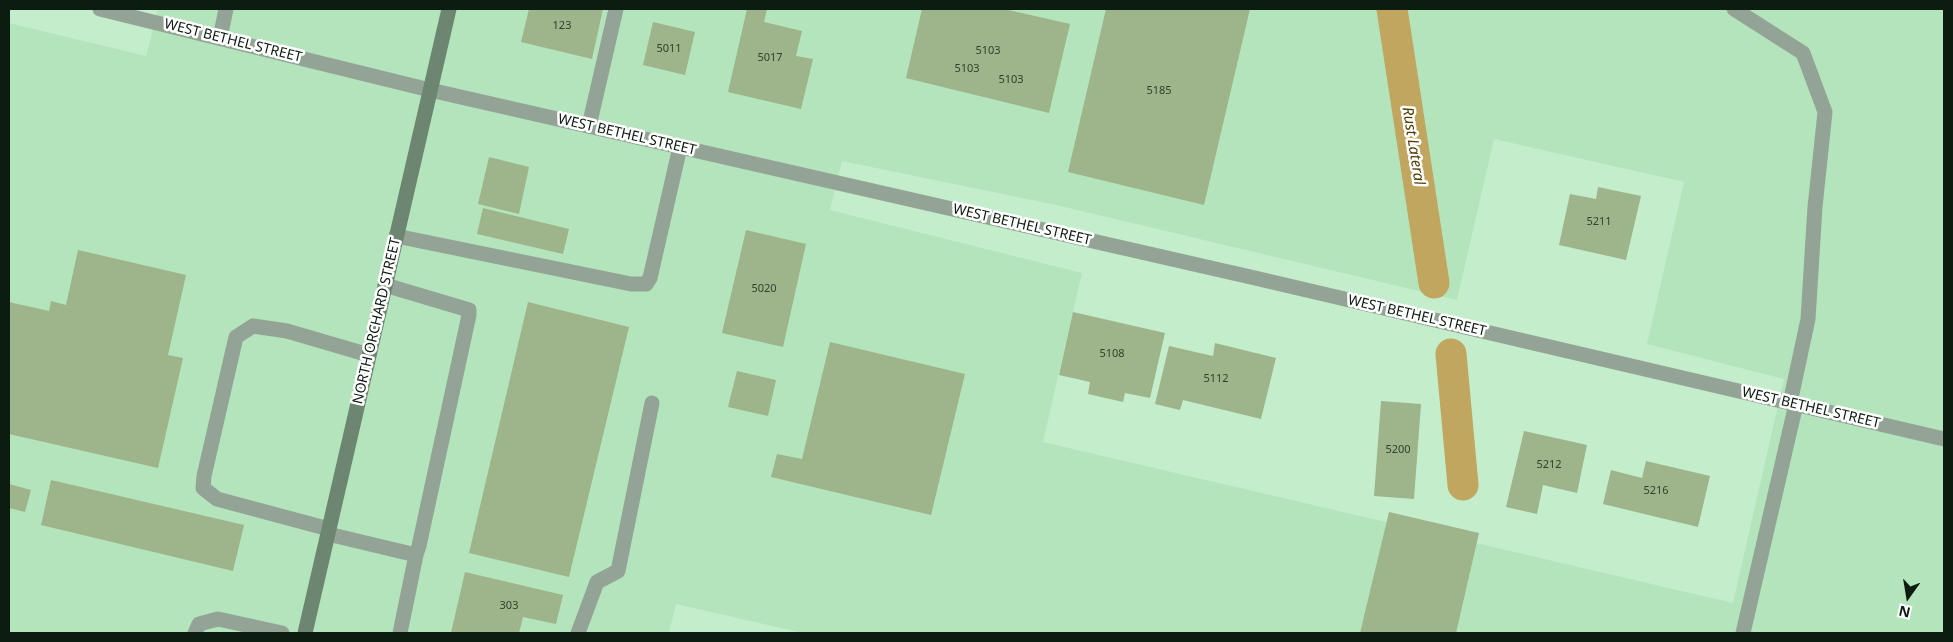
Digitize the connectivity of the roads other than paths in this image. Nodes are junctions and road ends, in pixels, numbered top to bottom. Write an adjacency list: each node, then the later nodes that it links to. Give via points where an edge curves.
1 (100, 9): 6 (street, WEST BETHEL STREET)
2 (226, 9): 6 (street)
3 (449, 9): 7 (main road, NORTH ORCHARD STREET)
4 (616, 9): 8 (street)
5 (1734, 9): 14 (street, via 1803,53 1824,112 1808,319)
6 (220, 38): 7 (street, WEST BETHEL STREET)
7 (430, 90): 8 (street, WEST BETHEL STREET); 10 (main road, NORTH ORCHARD STREET)
8 (588, 126): 9 (street, WEST BETHEL STREET)
9 (680, 147): 10 (street, via 646,284 631,284); 14 (street, WEST BETHEL STREET)
10 (396, 236): 11 (main road, NORTH ORCHARD STREET)
11 (385, 285): 12 (main road, NORTH ORCHARD STREET); 17 (street, via 469,310)
12 (369, 355): 16 (main road, NORTH ORCHARD STREET); 16 (street, via 287,331 253,326 236,337 203,488 217,499)
13 (652, 403): 22 (street, via 618,571 597,582)
14 (1793, 403): 15 (street, WEST BETHEL STREET); 23 (street)
15 (1944, 439)
16 (328, 532): 17 (street); 20 (main road, NORTH ORCHARD STREET)
17 (416, 554): 21 (street)
18 (195, 633): 19 (street, via 199,624 218,619)
19 (282, 633)
20 (305, 633)
21 (400, 633)
22 (578, 633)
23 (1743, 633)

